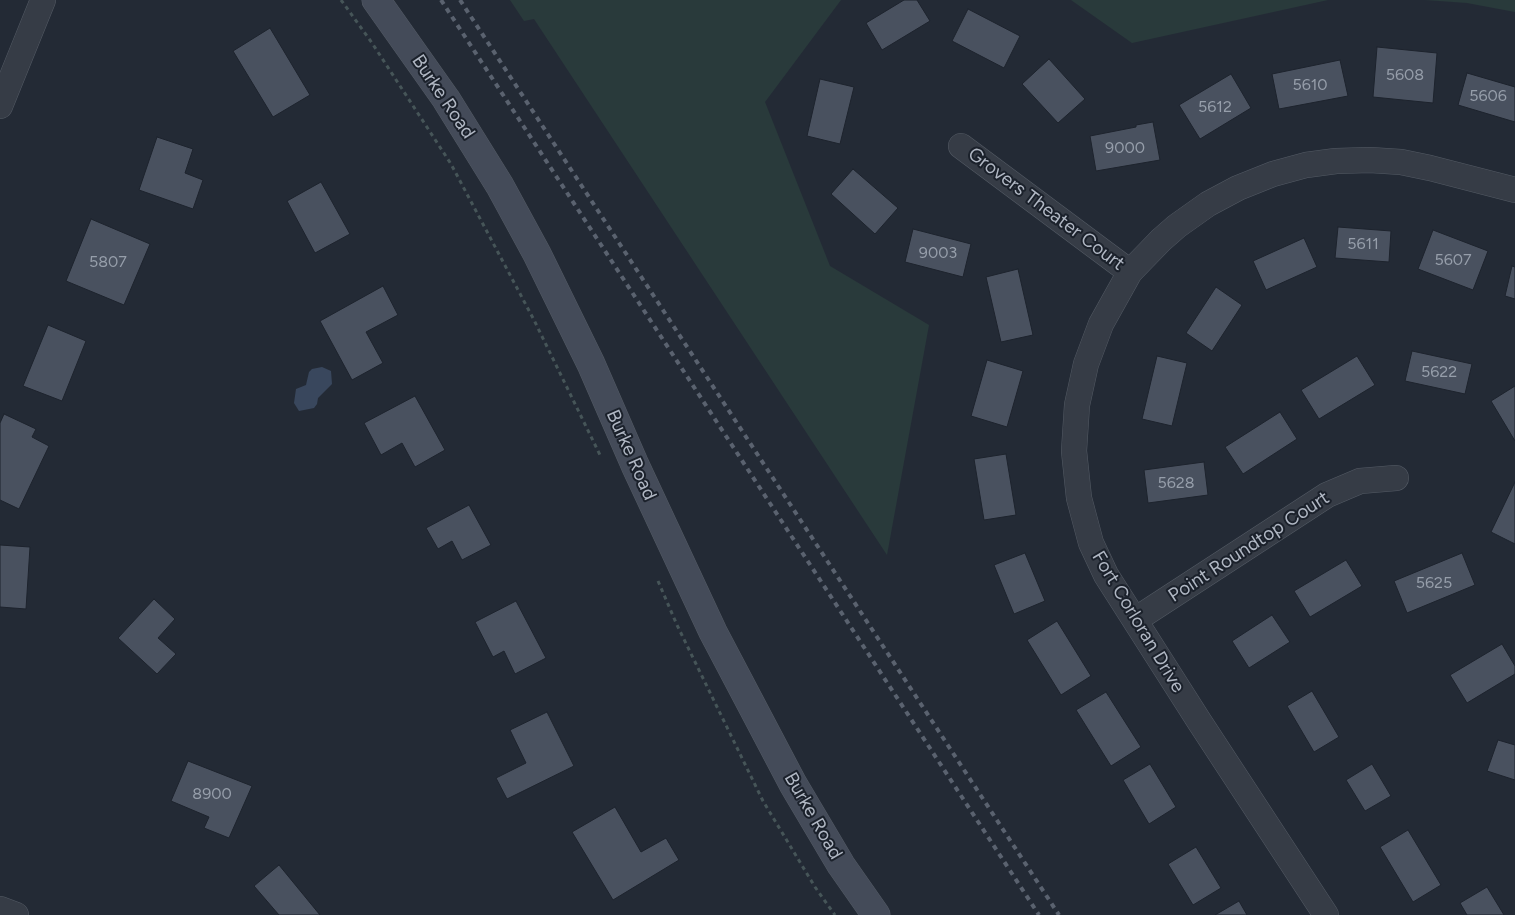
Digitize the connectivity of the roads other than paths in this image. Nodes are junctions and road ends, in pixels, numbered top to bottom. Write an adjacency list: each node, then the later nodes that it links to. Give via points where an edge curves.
1 (43, 0): 3 (street)
2 (376, 0): 11 (street, Burke Road, via 446,99 500,186 591,364 713,632 793,784 841,865)
3 (0, 106)
4 (962, 146): 6 (street, Grovers Theater Court)
5 (1515, 190): 6 (street, Fort Corloran Drive, via 1401,162 1336,161 1306,165 1273,174 1208,204 1177,226)
6 (1130, 272): 8 (street, Fort Corloran Drive, via 1101,324 1086,364 1077,405 1074,451 1079,498 1091,543 1106,575)
7 (1396, 478): 8 (street, Point Roundtop Court, via 1360,482 1327,494)
8 (1135, 620): 12 (street, Fort Corloran Drive)
9 (0, 909): 10 (street)
10 (16, 915)
11 (876, 915)
12 (1326, 915)

